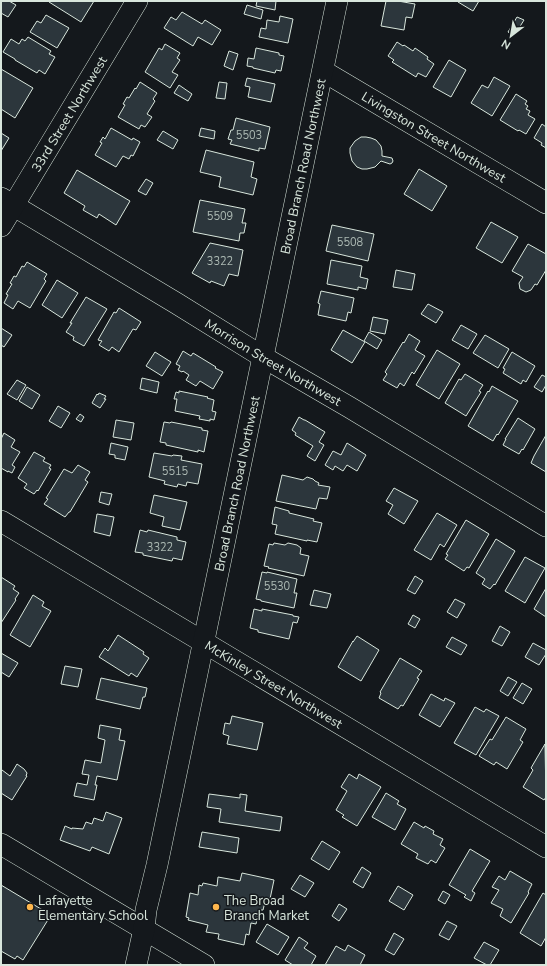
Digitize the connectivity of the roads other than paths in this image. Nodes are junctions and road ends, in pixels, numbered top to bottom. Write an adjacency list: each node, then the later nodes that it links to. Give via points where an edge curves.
1 (136, 1): 4 (street, 33rd Street Northwest)
2 (337, 1): 3 (street, Broad Branch Road Northwest)
3 (322, 71): 5 (street, Livingston Street Northwest); 7 (street, Broad Branch Road Northwest)
4 (7, 201): 6 (street, 33rd Street Northwest); 7 (street, Morrison Street Northwest)
5 (546, 203)
6 (1, 226)
7 (263, 357): 9 (street, Morrison Street Northwest); 10 (street, Broad Branch Road Northwest)
8 (1, 521): 10 (street, McKinley Street Northwest)
9 (546, 526)
10 (204, 643): 12 (street, McKinley Street Northwest); 13 (street, Broad Branch Road Northwest)
11 (1, 844): 13 (street)
12 (546, 847)
13 (144, 929): 14 (street, Broad Branch Road Northwest); 15 (street)
14 (136, 965)
15 (204, 965)

